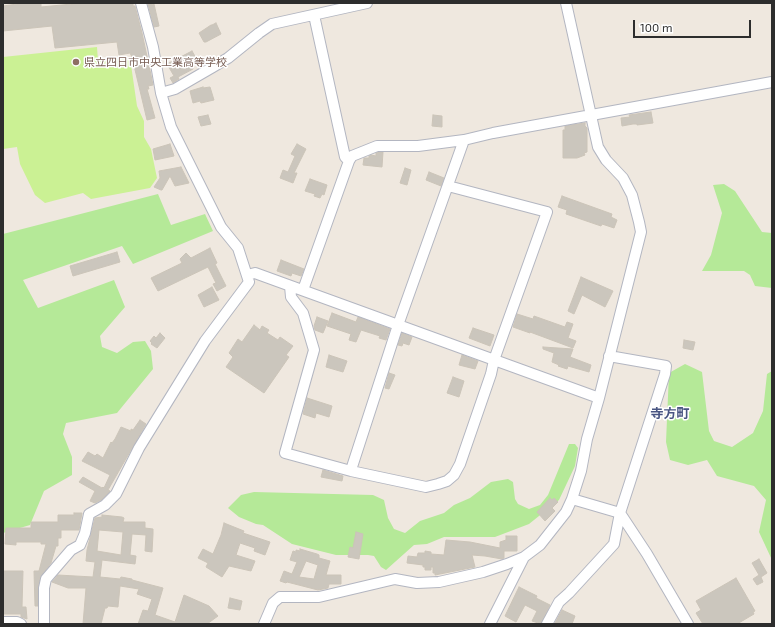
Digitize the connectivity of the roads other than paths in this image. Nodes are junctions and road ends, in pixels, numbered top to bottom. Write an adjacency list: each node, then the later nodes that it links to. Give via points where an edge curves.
1 (141, 3): 6 (street)
2 (367, 3): 4 (street)
3 (566, 3): 7 (street)
4 (314, 15): 6 (street, via 272,24 228,58 175,89); 9 (street, via 345,156)
5 (772, 82): 7 (street)
6 (162, 93): 11 (street, via 171,127 221,227 238,248)
7 (591, 116): 8 (street); 15 (street, via 598,147 623,178 632,195 640,232)
8 (464, 140): 9 (street, via 418,146 377,146 352,156); 10 (street)
9 (349, 161): 13 (street)
10 (448, 186): 14 (street); 16 (street, via 547,212)
11 (246, 275): 12 (street, via 255,273); 24 (street, via 249,282 205,341 139,448 116,494 105,505 89,514 80,545 71,550 46,579)
12 (290, 286): 13 (street); 18 (street, via 291,297 302,313 314,350 285,453)
13 (302, 290): 14 (street)
14 (398, 325): 16 (street); 18 (street)
15 (609, 356): 17 (street); 20 (street, via 666,366)
16 (494, 360): 17 (street); 18 (street, via 460,464 451,478 426,487)
17 (599, 398): 19 (street)
18 (351, 470)
19 (572, 499): 20 (street); 21 (street, via 566,512 540,546)
20 (620, 513): 27 (street, via 614,544 559,602); 28 (street)
21 (524, 556): 25 (street, via 483,572 439,582 417,583 395,579 319,597 280,597 273,603); 26 (street)
22 (3, 622): 23 (street)
23 (21, 624)
24 (44, 624)
25 (264, 624)
26 (490, 624)
27 (547, 624)
28 (688, 624)

